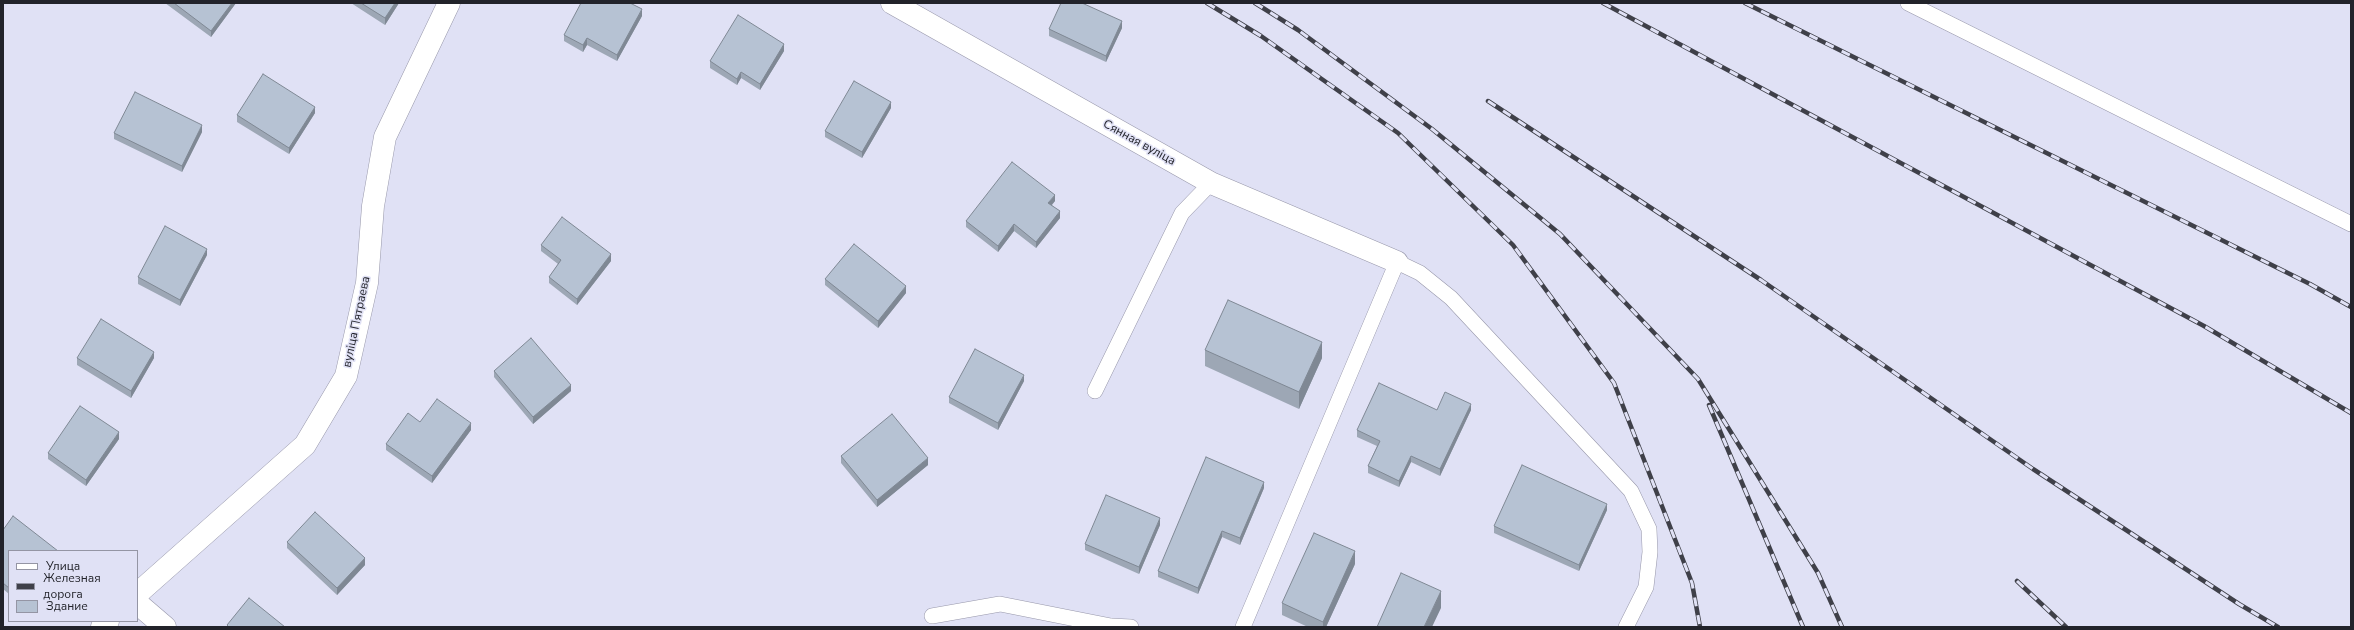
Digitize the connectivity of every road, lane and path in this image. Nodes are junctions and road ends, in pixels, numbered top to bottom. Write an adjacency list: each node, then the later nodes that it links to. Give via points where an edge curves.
1 (449, 3): 8 (street, вуліца Пятраева, via 385,137 373,206 367,283 346,376 306,445)
2 (892, 3): 4 (street, Сянная вуліца)
3 (1908, 3): 5 (lane)
4 (1211, 183): 6 (street, Сянная вуліца); 7 (lane, via 1182,213)
5 (2351, 224)
6 (1397, 262): 13 (lane); 14 (lane, via 1420,273 1451,298 1632,491 1649,529 1650,552 1646,587)
7 (1096, 391)
8 (138, 593)
9 (138, 604): 11 (street)
10 (932, 616): 12 (lane, via 1000,604 1111,626)
11 (165, 627)
12 (1131, 627)
13 (1243, 627)
14 (1626, 627)

